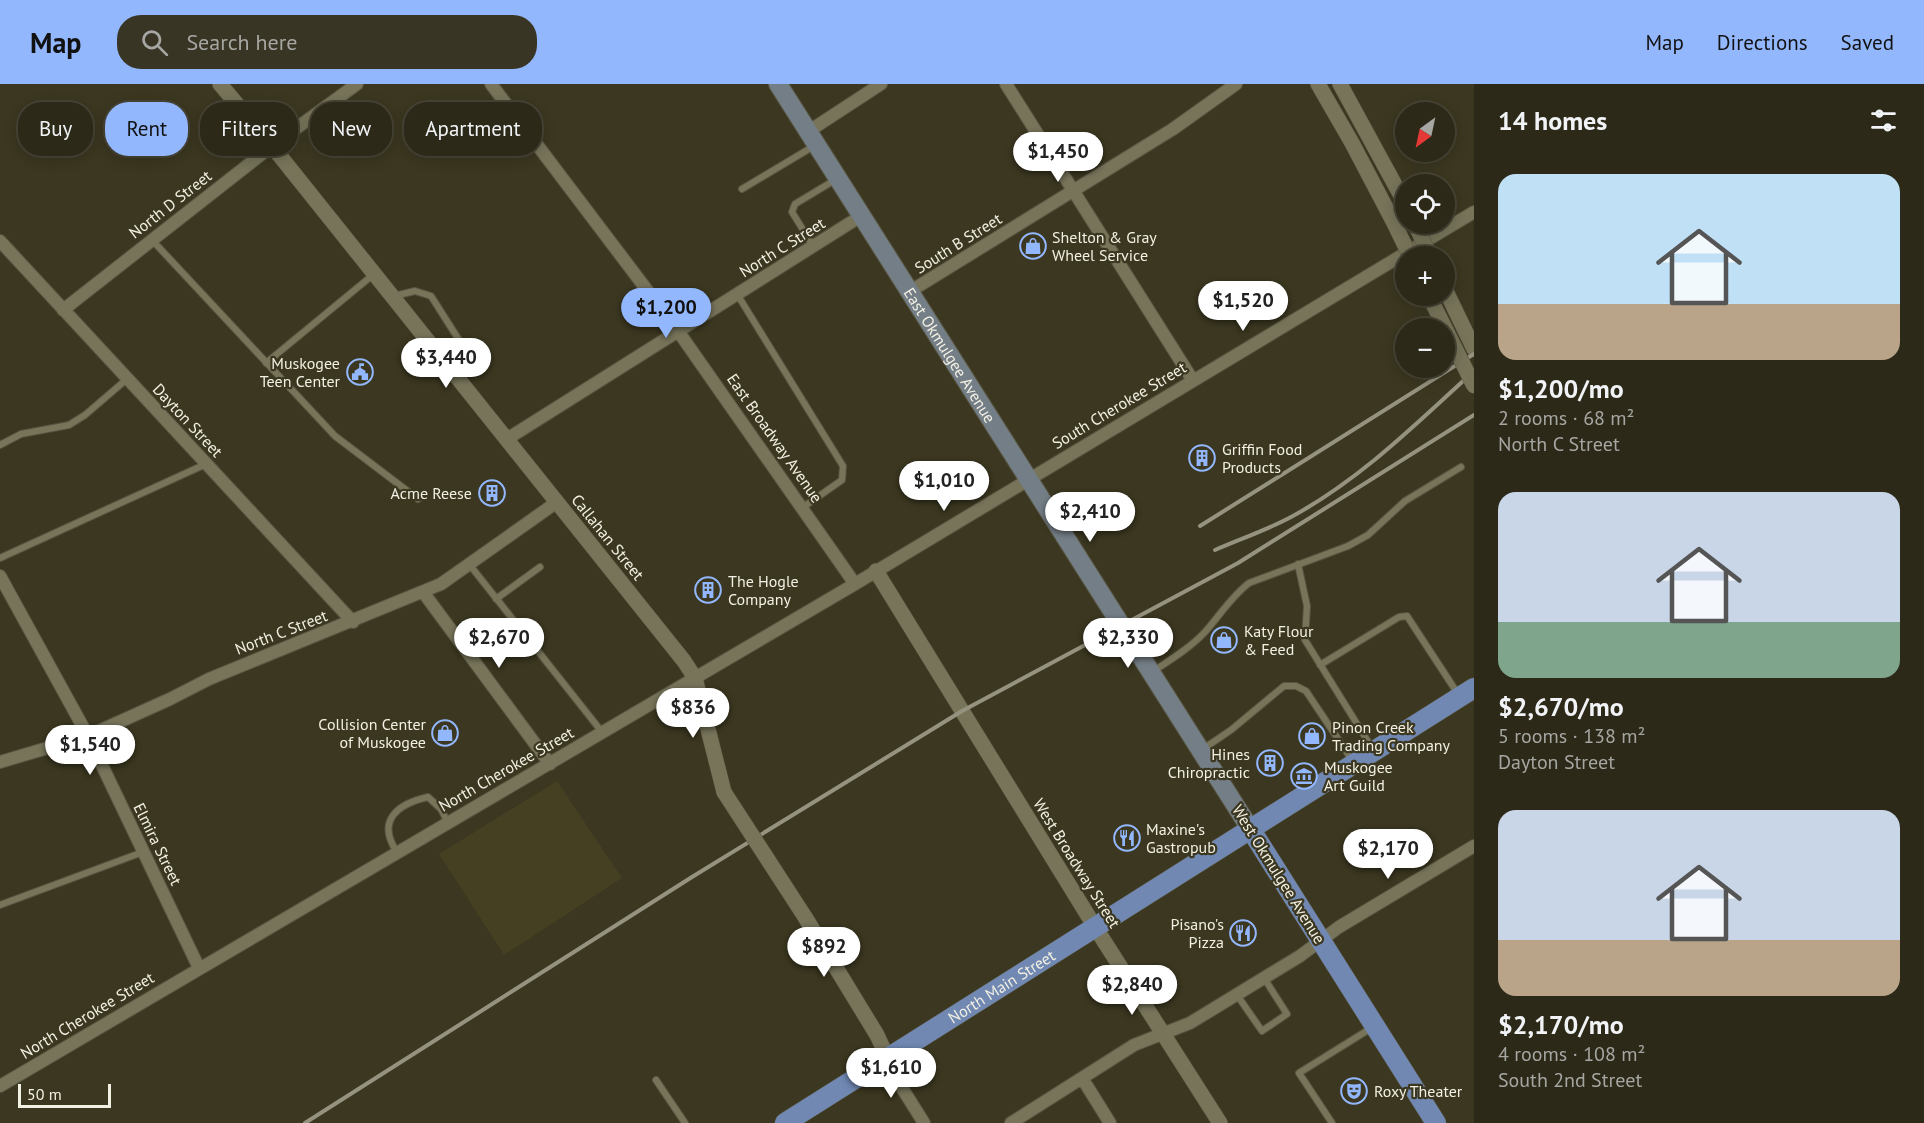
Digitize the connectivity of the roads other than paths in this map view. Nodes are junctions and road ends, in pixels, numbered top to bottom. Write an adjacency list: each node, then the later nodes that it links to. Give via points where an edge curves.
1 (220, 84): 10 (street, Callahan Street)
2 (357, 84): 11 (street, North D Street)
3 (491, 84): 32 (street, East Broadway Avenue)
4 (778, 84): 12 (main road, East Okmulgee Avenue)
5 (881, 84): 12 (street)
6 (1006, 84): 18 (street)
7 (1236, 84): 18 (street, South B Street)
8 (1318, 84): 23 (street, bridge)
9 (1340, 84): 16 (street)
10 (235, 102)
11 (298, 127)
12 (813, 137): 15 (main road, East Okmulgee Avenue); 17 (lane)
13 (259, 156): 21 (street, North D Street)
14 (280, 156): 25 (street, Callahan Street)
15 (838, 178): 20 (main road, East Okmulgee Avenue); 22 (lane, via 795,204 792,212)
16 (1395, 185)
17 (742, 189)
18 (1075, 190): 26 (street, South B Street); 37 (street)
19 (1474, 212): 37 (street, South Cherokee Street)
20 (861, 216): 22 (street, North C Street); 26 (main road, East Okmulgee Avenue)
21 (152, 240): 31 (street, North D Street); 34 (lane)
22 (813, 246): 27 (street, North C Street)
23 (1405, 246)
24 (2, 248): 31 (street, Dayton Street)
25 (375, 274): 28 (street, Callahan Street); 34 (lane)
26 (909, 292): 43 (main road, East Okmulgee Avenue)
27 (737, 294): 32 (street, North C Street); 46 (lane, via 843,466 842,480)
28 (393, 296): 35 (street, Callahan Street); 35 (lane, via 415,291 431,296 459,340)
29 (1434, 306): 38 (street, bridge)
30 (1454, 306): 33 (street)
31 (63, 310): 36 (street, Dayton Street)
32 (678, 331): 39 (street, North C Street); 46 (street, East Broadway Avenue)
33 (1474, 349)
34 (266, 363): 44 (lane, via 335,436)
35 (449, 367): 39 (street, Callahan Street)
36 (127, 379): 40 (lane, via 69,425 21,434); 41 (street, Dayton Street)
37 (1192, 379): 43 (street, South Cherokee Street)
38 (1474, 386)
39 (507, 440): 45 (street, Callahan Street)
40 (0, 445)
41 (206, 464): 47 (lane); 56 (street, Dayton Street)
42 (1461, 467): 49 (lane, via 1405,501 1368,535)
43 (1028, 479): 51 (street, North Cherokee Street); 57 (main road, East Okmulgee Avenue)
44 (418, 499)
45 (557, 502): 48 (street, North C Street); 60 (street, Callahan Street)
46 (802, 508): 53 (street, East Broadway Avenue)
47 (0, 558)
48 (469, 564): 54 (street, North C Street); 55 (lane)
49 (1298, 564): 58 (lane, via 1307,606 1305,640); 59 (lane, via 1249,583 1188,647)
50 (540, 567): 55 (lane)
51 (876, 571): 53 (street, North Cherokee Street); 75 (street, West Broadway Street)
52 (0, 576): 63 (street, Elmira Street)
53 (855, 584): 60 (street, North Cherokee Street)
54 (423, 592): 56 (street, North C Street); 67 (street)
55 (496, 599): 62 (lane)
56 (353, 622): 63 (street, North C Street, via 209,679)
57 (1122, 625): 59 (main road, West Okmulgee Avenue)
58 (1320, 665): 61 (lane, via 1398,616 1407,616); 65 (lane)
59 (1151, 672): 64 (main road, West Okmulgee Avenue)
60 (695, 678): 62 (street, North Cherokee Street); 82 (street, Callahan Street, bridge, via 724,792 806,917)
61 (1467, 692): 65 (main road, North Main Street)
62 (602, 732): 67 (street, North Cherokee Street)
63 (88, 736): 66 (street, North C Street); 72 (street, Elmira Street)
64 (1200, 751): 68 (lane, via 1284,686 1296,686 1306,692); 70 (main road, West Okmulgee Avenue)
65 (1374, 751): 68 (main road, North Main Street)
66 (0, 762)
67 (550, 764): 69 (street, North Cherokee Street)
68 (1354, 764): 70 (main road, North Main Street)
69 (448, 823): 73 (street, North Cherokee Street); 73 (lane, via 428,797 409,801 394,814 387,828 389,841)
70 (1251, 830): 75 (main road, North Main Street); 76 (main road, West Okmulgee Avenue)
71 (1474, 846): 76 (street)
72 (144, 852): 74 (lane); 77 (street, Elmira Street)
73 (397, 852): 77 (street, North Cherokee Street)
74 (0, 905)
75 (1095, 927): 81 (street, West Broadway Street); 82 (main road, North Main Street)
76 (1321, 940): 78 (street); 80 (main road, West Okmulgee Avenue)
77 (199, 968): 85 (street, North Cherokee Street)
78 (1264, 978): 79 (street); 79 (lane, via 1287,1014 1262,1031)
79 (1237, 995): 81 (street)
80 (1375, 1026): 92 (lane, via 1299,1073); 93 (main road, West Okmulgee Avenue)
81 (1163, 1034): 83 (street, via 1134,1045); 91 (street, West Broadway Street)
82 (888, 1059): 87 (main road, North Main Street); 88 (street)
83 (1082, 1078): 89 (street); 90 (street)
84 (656, 1080): 86 (lane)
85 (0, 1086)
86 (685, 1123)
87 (786, 1123)
88 (924, 1123)
89 (1011, 1123)
90 (1110, 1123)
91 (1220, 1123)
92 (1332, 1123)
93 (1436, 1123)

